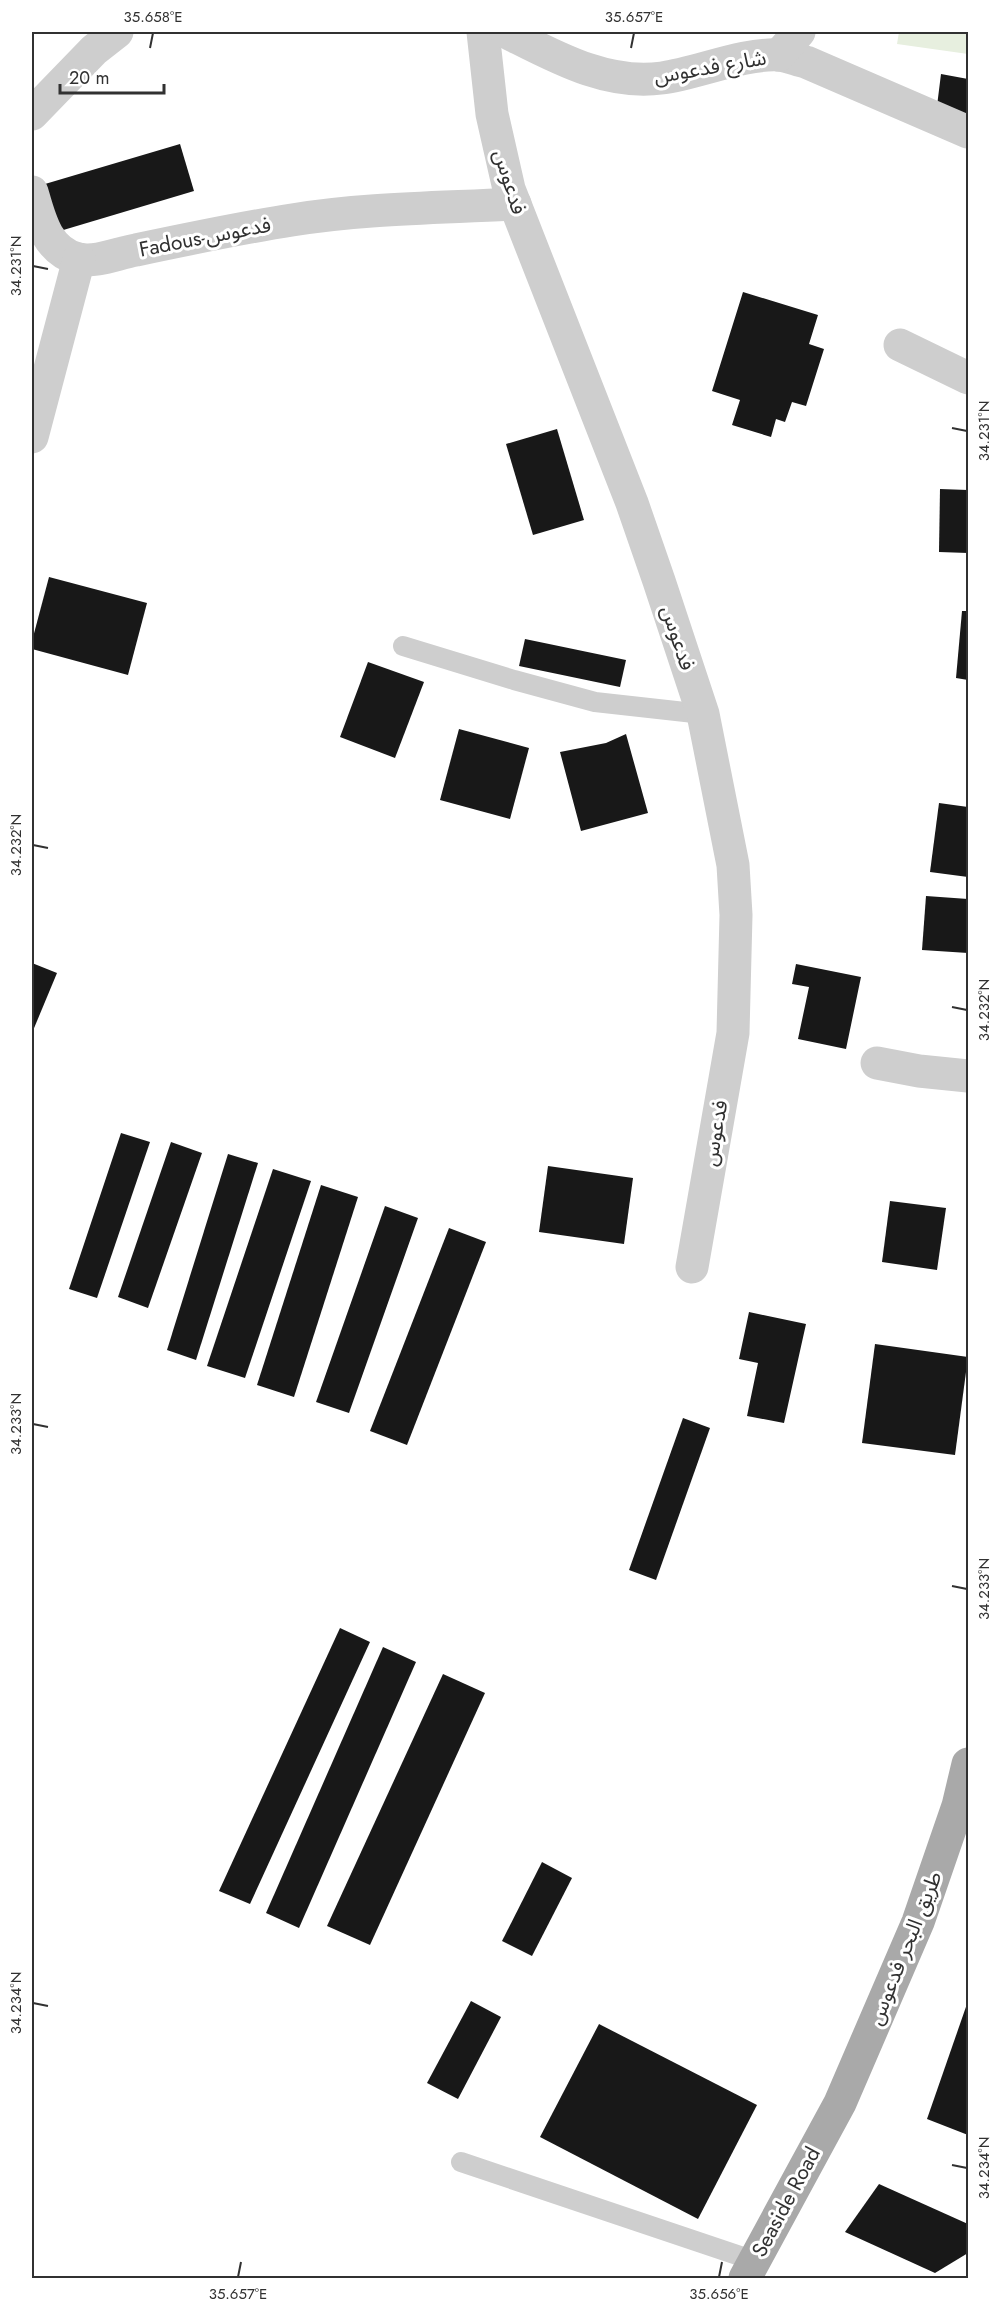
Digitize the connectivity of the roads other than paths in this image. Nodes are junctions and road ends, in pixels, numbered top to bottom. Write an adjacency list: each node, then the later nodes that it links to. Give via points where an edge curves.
1 (117, 32): 5 (street, via 94,50)
2 (483, 32): 8 (street, فدعوس, via 492,114)
3 (506, 32): 4 (street, شارع فدعوس, via 583,68 633,80 661,78 732,62)
4 (789, 43): 6 (street, شارع فدعوس, via 806,62)
5 (32, 114)
6 (969, 132)
7 (32, 192): 9 (street, via 52,244 63,254)
8 (515, 204): 9 (street, Fadous-فدعوس, via 294,219 92,260); 14 (street, فدعوس, via 632,503)
9 (79, 259): 12 (street)
10 (900, 345): 11 (street)
11 (969, 378)
12 (32, 437)
13 (403, 646): 14 (lane, via 595,702)
14 (703, 714): 17 (street, فدعوس, via 733,865 736,956 733,1033)
15 (877, 1063): 16 (street)
16 (969, 1076)
17 (692, 1267)
18 (969, 1764): 19 (main road, طريق البحر فدعوس, via 918,1922)
19 (828, 2125): 21 (main road, Seaside Road)
20 (461, 2162): 21 (lane)
21 (750, 2270)

